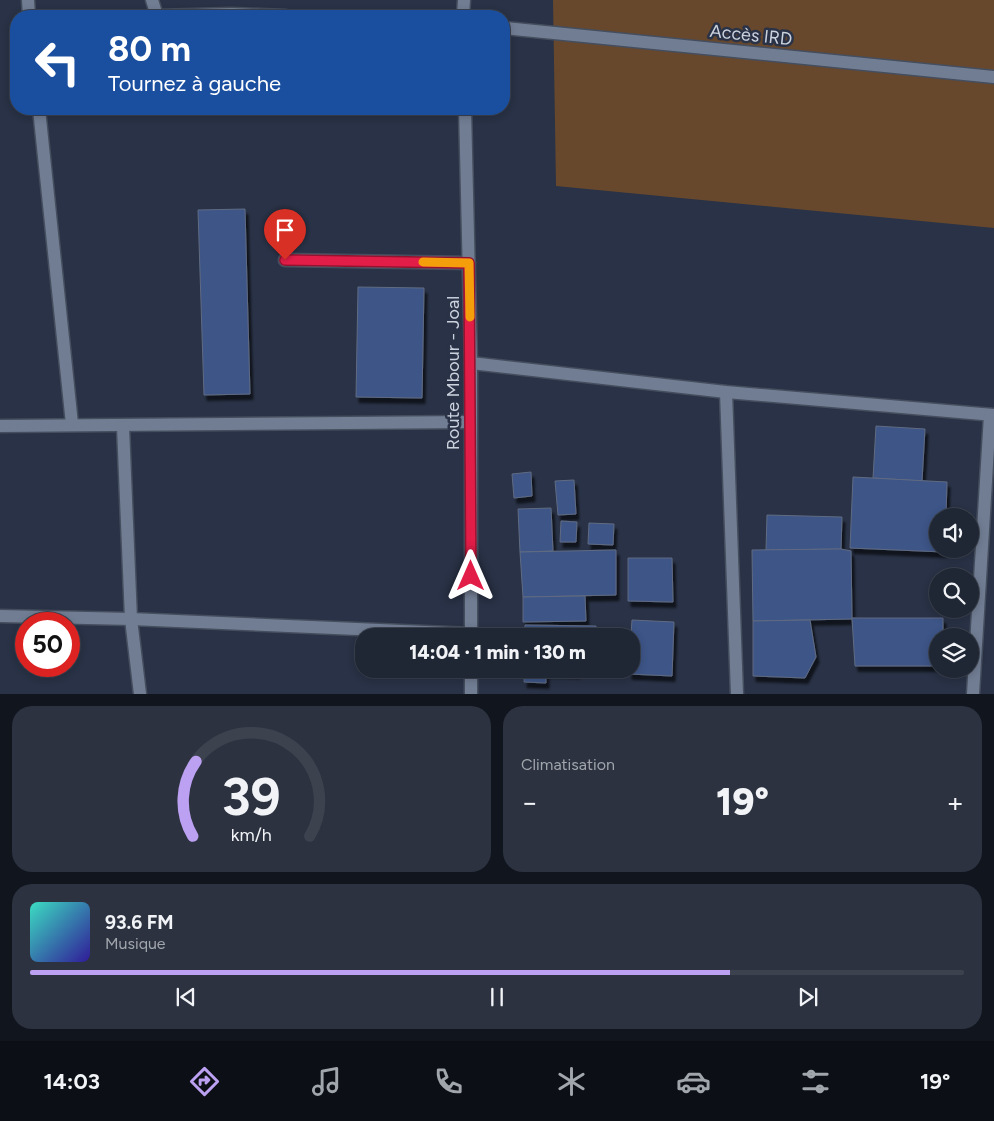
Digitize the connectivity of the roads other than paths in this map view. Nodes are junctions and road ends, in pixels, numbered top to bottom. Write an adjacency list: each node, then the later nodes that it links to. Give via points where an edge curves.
1 (510, 29): 2 (street, Accès IRD)
2 (994, 78)
3 (40, 115): 11 (street)
4 (465, 115): 6 (street, Route Mbour - Joal)
5 (285, 260): 6 (street)
6 (469, 263): 7 (street, Route Mbour - Joal)
7 (471, 363): 8 (street); 10 (street, Route Mbour - Joal)
8 (726, 392): 9 (street); 21 (street)
9 (992, 415): 22 (street)
10 (470, 422): 13 (street); 16 (street, Route Mbour - Joal)
11 (72, 424): 12 (street); 13 (street)
12 (0, 426)
13 (123, 427): 15 (street)
14 (0, 616): 15 (street)
15 (131, 619): 17 (street); 19 (street)
16 (471, 628)
17 (355, 630)
18 (471, 678): 20 (street)
19 (140, 694)
20 (471, 694)
21 (736, 694)
22 (973, 694)

